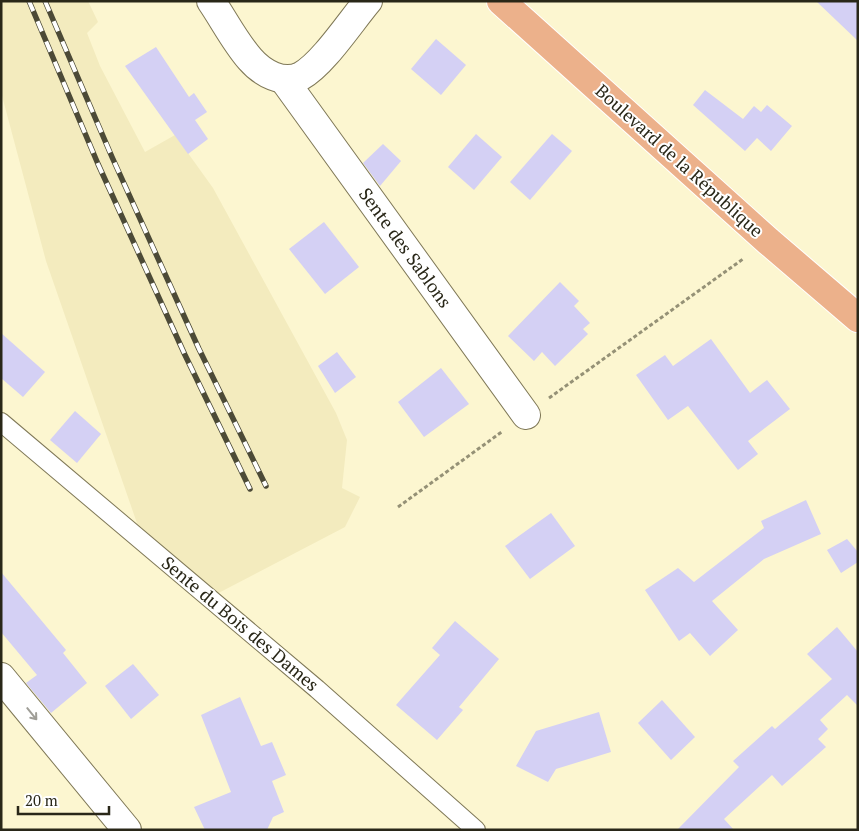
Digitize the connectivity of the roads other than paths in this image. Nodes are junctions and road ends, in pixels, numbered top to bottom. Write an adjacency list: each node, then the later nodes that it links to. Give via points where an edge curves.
1 (211, 1): 4 (street, via 250,60 268,74)
2 (368, 1): 4 (street, via 318,62 300,76)
3 (502, 1): 5 (main road, Boulevard de la République)
4 (284, 80): 6 (street, Sente des Sablons)
5 (858, 318)
6 (526, 415)
7 (1, 422): 10 (lane, Sente du Bois des Dames, via 309,683)
8 (1, 676): 9 (street, one-way to 9)
9 (127, 830)
10 (476, 830)

